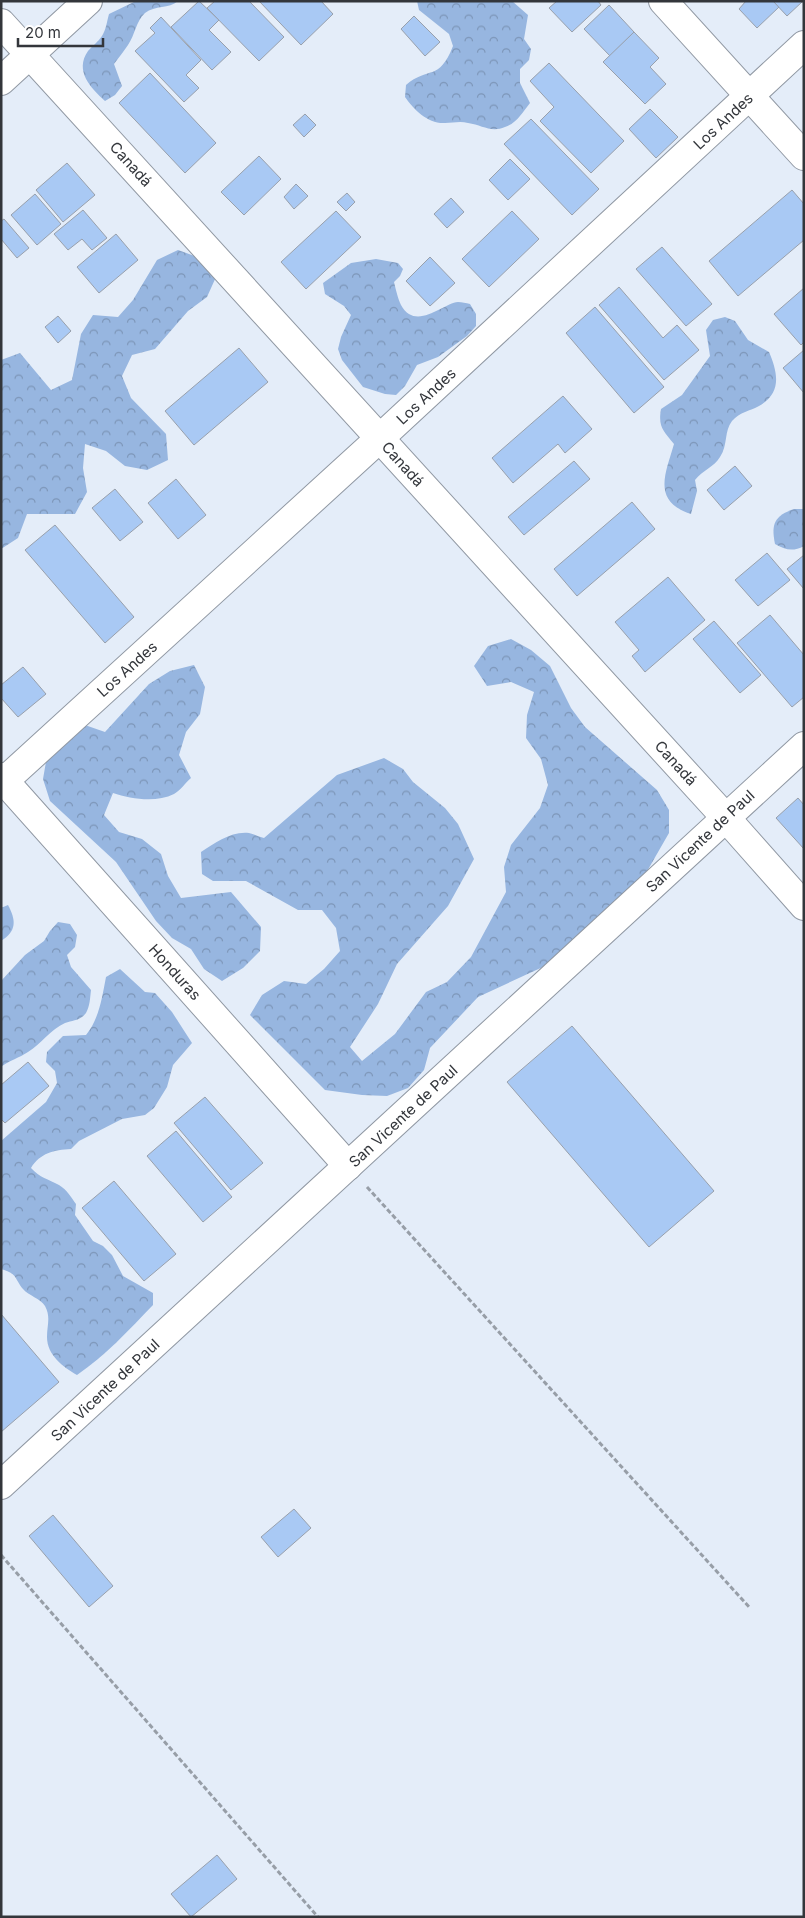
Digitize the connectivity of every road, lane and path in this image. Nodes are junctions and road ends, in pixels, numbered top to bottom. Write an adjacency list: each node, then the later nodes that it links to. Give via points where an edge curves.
1 (88, 1): 5 (street)
2 (662, 1): 7 (street)
3 (1, 23): 5 (street, Canadá)
4 (804, 45): 7 (street, Los Andes)
5 (30, 54): 6 (street); 9 (street, Canadá)
6 (1, 81)
7 (749, 96): 8 (street); 9 (street, Los Andes)
8 (804, 156)
9 (380, 438): 11 (street, Los Andes); 12 (street, Canadá)
10 (804, 746): 12 (street, San Vicente de Paul)
11 (2, 781): 14 (street, Honduras)
12 (726, 818): 13 (street, Canadá); 14 (street, San Vicente de Paul)
13 (804, 906)
14 (348, 1166): 15 (street, San Vicente de Paul); 17 (path)
15 (1, 1486)
16 (1, 1555): 18 (path)
17 (750, 1608)
18 (318, 1917)

